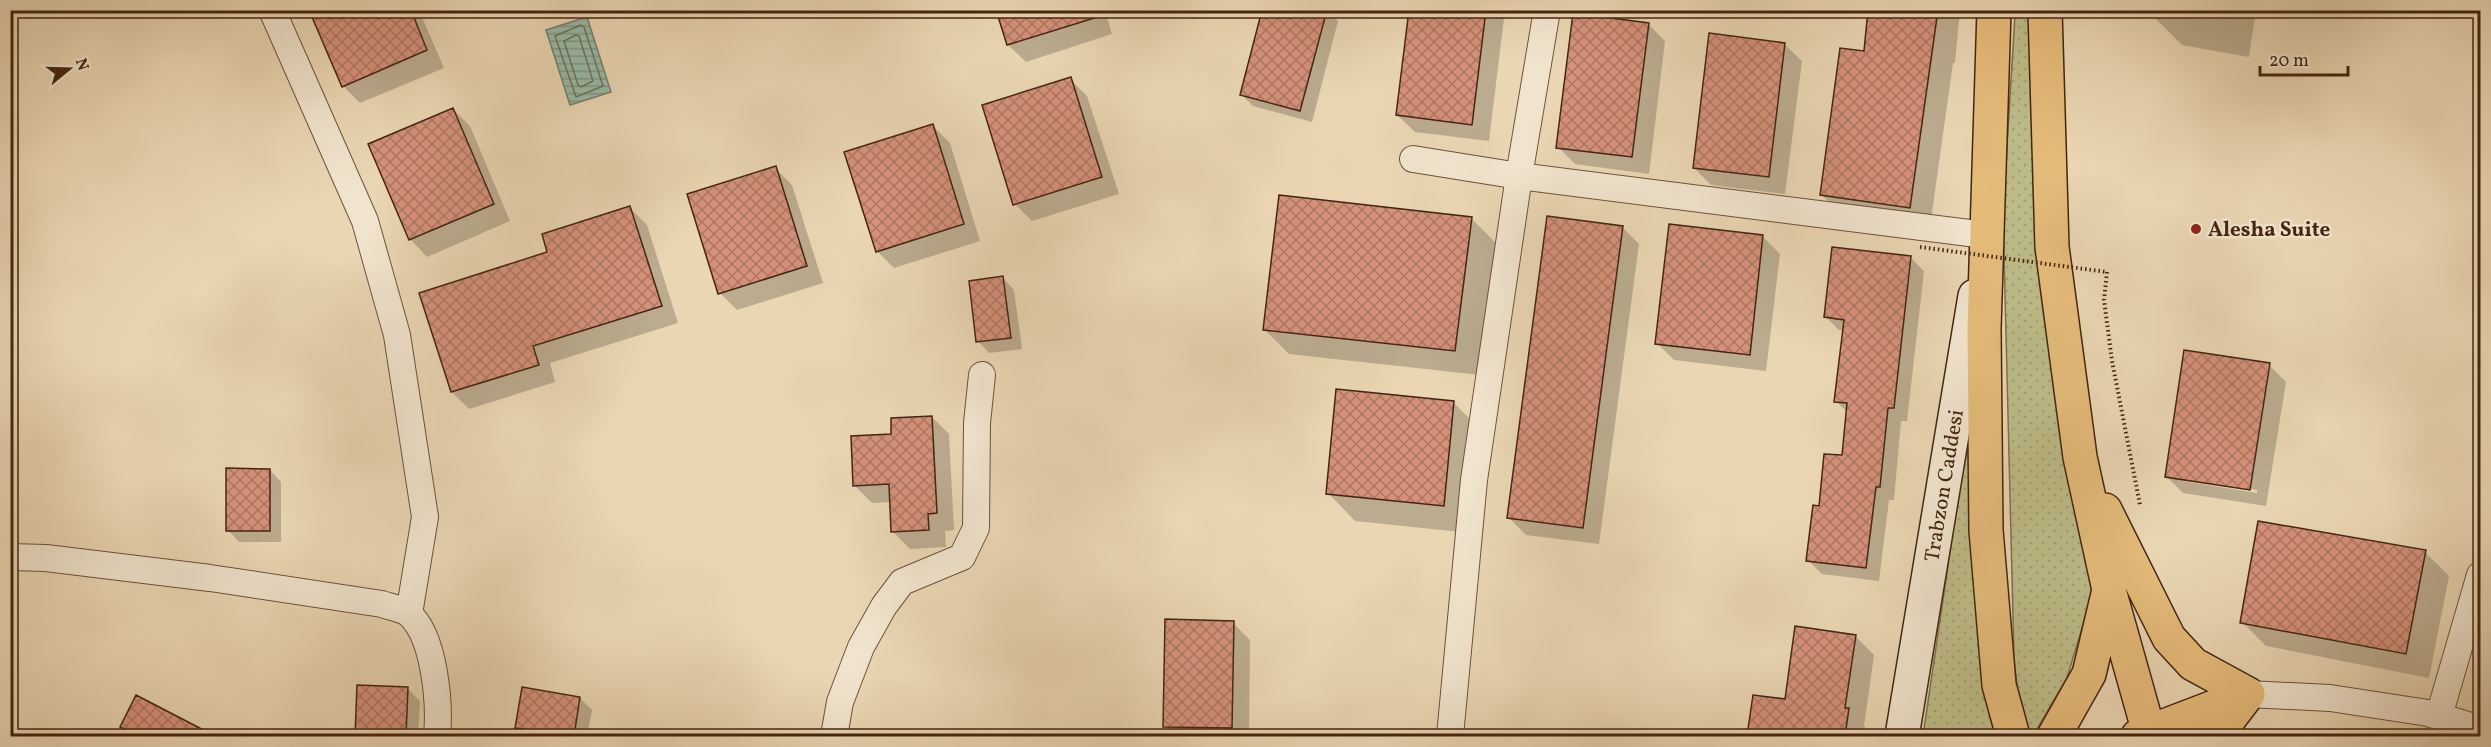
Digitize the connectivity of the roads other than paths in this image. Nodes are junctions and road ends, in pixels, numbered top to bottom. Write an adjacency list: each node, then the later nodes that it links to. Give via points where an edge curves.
1 (272, 10): 13 (street, via 365,221 397,335 425,517)
2 (1547, 10): 6 (street)
3 (1994, 10): 7 (highway)
4 (2045, 10): 9 (highway, via 2052,247)
5 (1413, 159): 6 (street)
6 (1519, 176): 7 (street); 20 (street, via 1474,480)
7 (1985, 235): 21 (main road, Trabzon Caddesi); 22 (highway, via 1986,530 1999,685)
8 (982, 375): 19 (street, via 977,423 976,528 962,557 902,582 884,606 861,646 840,702)
9 (2080, 457): 12 (highway); 14 (highway, via 2169,638 2193,664)
10 (10, 557): 13 (street, via 210,578 382,604)
11 (2481, 575): 15 (street)
12 (2109, 590): 17 (highway); 23 (highway, via 2089,674)
13 (409, 614): 18 (street, via 426,640 434,672)
14 (2248, 694): 15 (street, via 2330,698); 17 (highway); 24 (highway)
15 (2439, 716): 16 (street)
16 (2481, 729)
17 (2146, 735)
18 (437, 736)
19 (834, 736)
20 (1450, 736)
21 (1902, 736)
22 (2013, 736)
23 (2054, 736)
24 (2216, 736)

